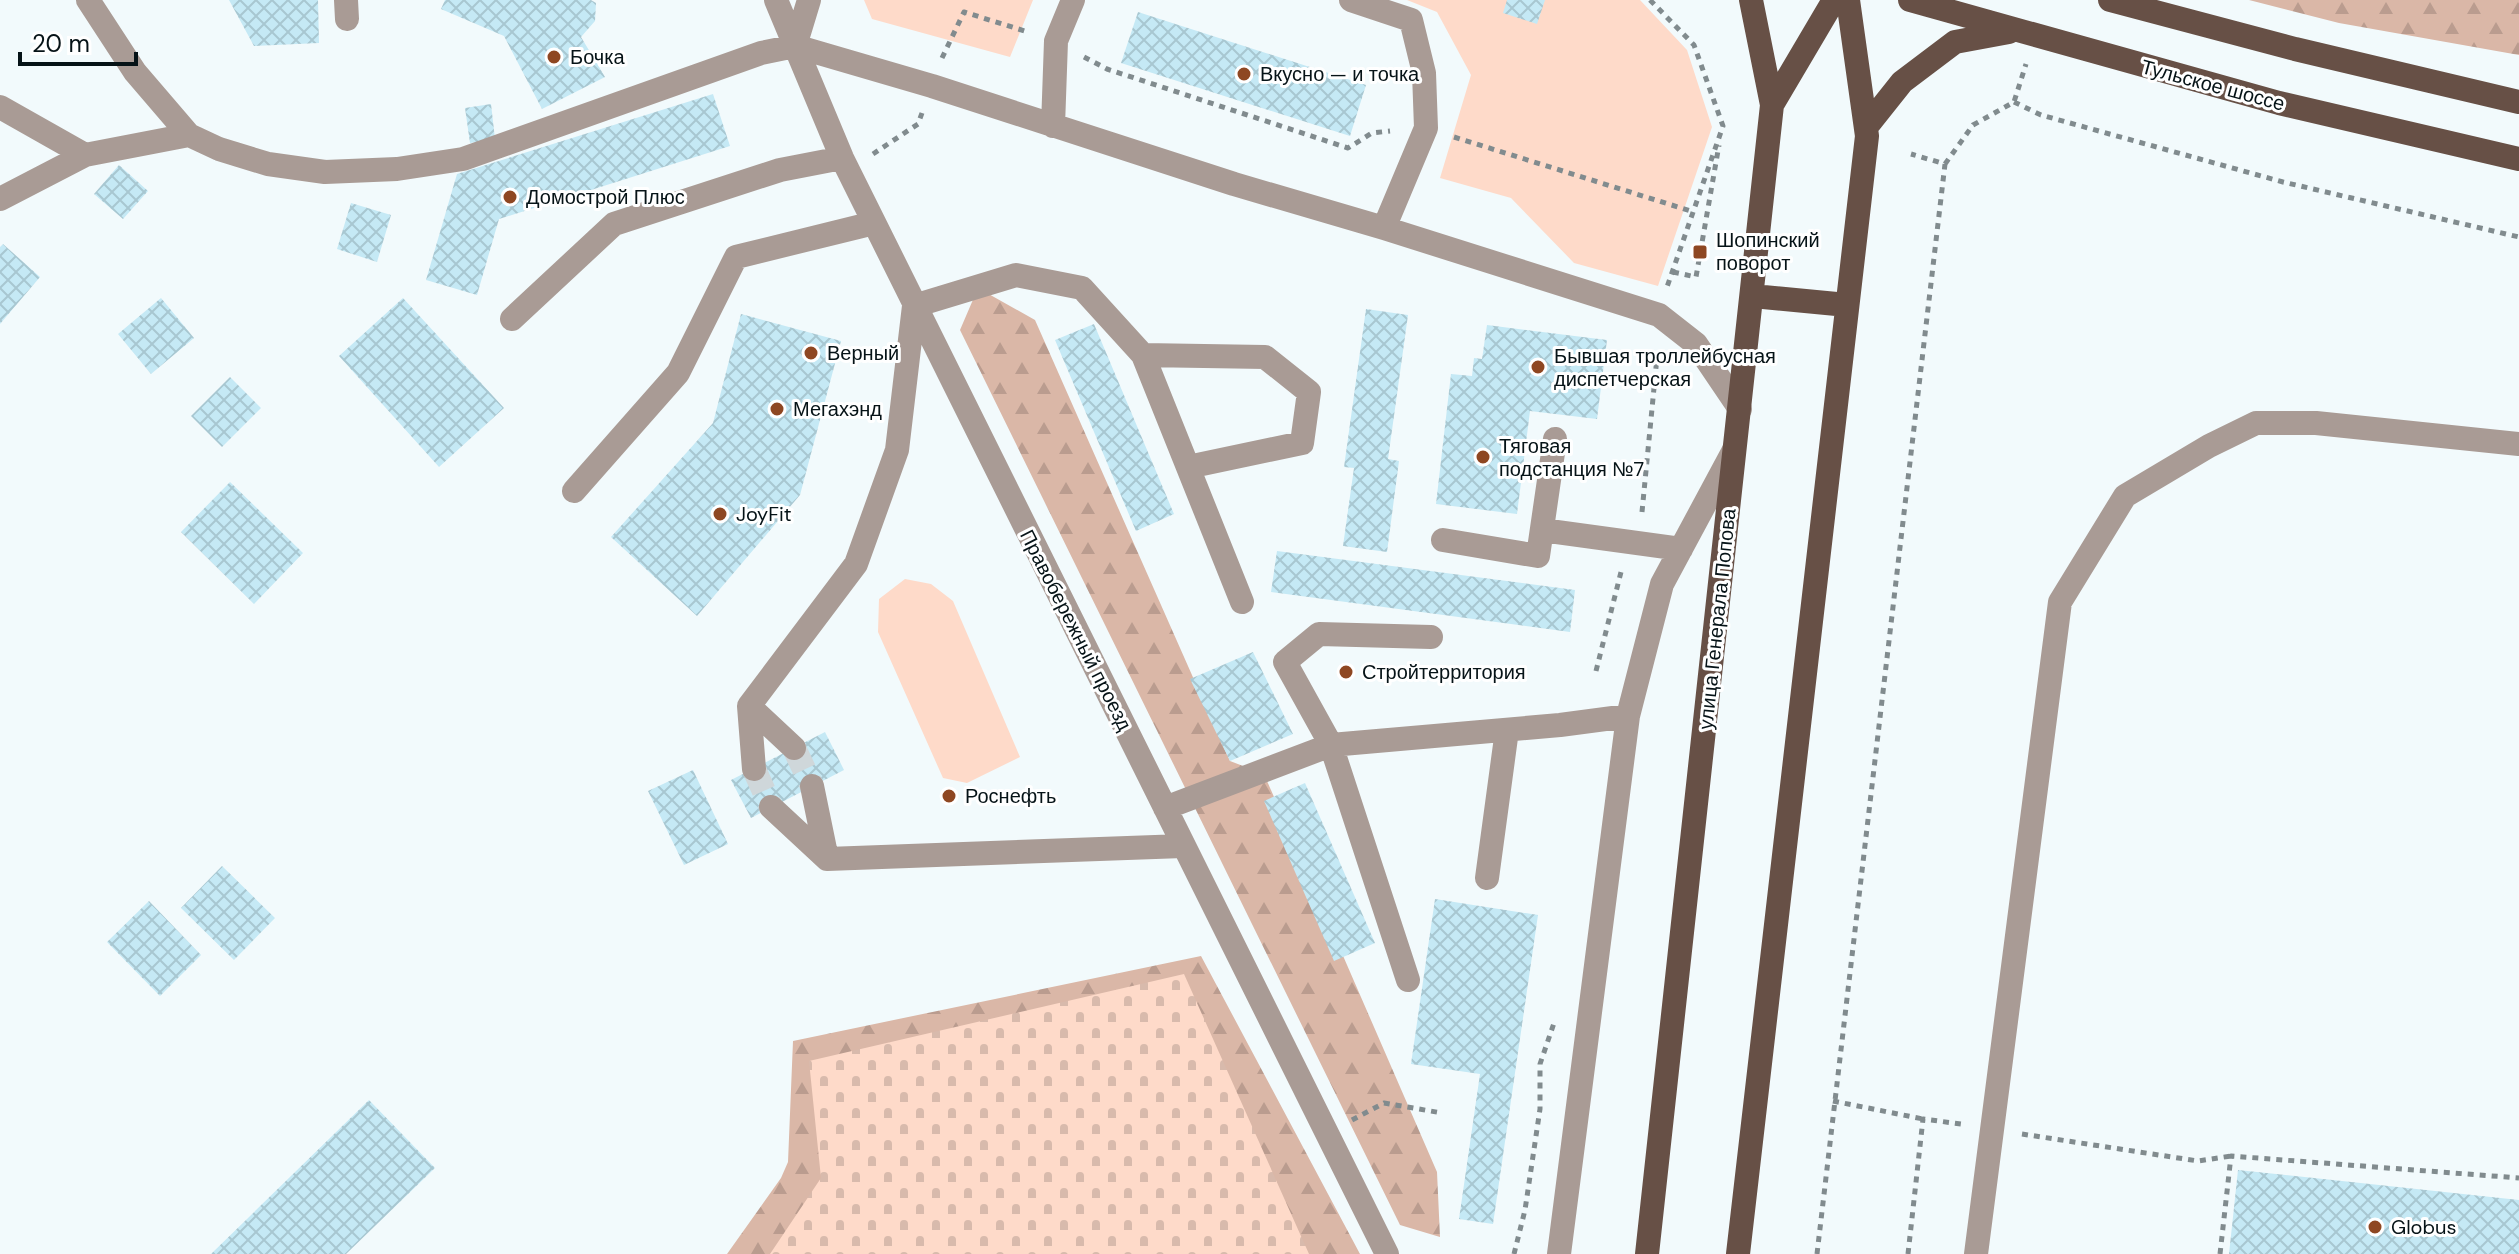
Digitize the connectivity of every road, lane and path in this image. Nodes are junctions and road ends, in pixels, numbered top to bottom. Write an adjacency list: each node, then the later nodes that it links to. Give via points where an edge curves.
1 (88, 0): 24 (street, via 135,72)
2 (776, 0): 14 (street, Правобережный проезд)
3 (809, 0): 14 (street)
4 (1073, 0): 13 (street)
5 (1351, 0): 23 (street, via 1411,20 1424,73)
6 (1650, 0): 21 (path, via 1694,45)
7 (1751, 0): 18 (main road)
8 (1834, 0): 18 (main road, улица Генерала Попова)
9 (1848, 0): 22 (main road)
10 (1910, 0): 12 (main road, Тульское шоссе)
11 (2110, 0): 17 (main road)
12 (2025, 34): 16 (path); 22 (main road, via 1955,42 1902,82); 27 (main road, Тульское шоссе, via 2279,103)
13 (1056, 41): 15 (path, via 964,12); 20 (street); 23 (path, via 1107,69 1348,148 1372,133)
14 (795, 46): 15 (street); 24 (street, via 761,53 463,159 397,169 325,172 268,164); 29 (street, Правобережный проезд)
15 (932, 86): 20 (street); 29 (path, via 918,124)
16 (2014, 102): 28 (path, via 1973,125); 34 (path, via 2041,115 2283,182)
17 (2519, 102)
18 (1772, 105): 37 (main road, улица Генерала Попова)
19 (0, 107): 26 (street)
20 (1053, 126): 33 (street)
21 (1723, 126): 31 (path); 35 (path, via 1696,277)
22 (1867, 126): 38 (main road)
23 (1426, 128): 31 (path); 33 (street)
24 (189, 135): 26 (street)
25 (1911, 154): 28 (path)
26 (85, 155): 30 (street)
27 (2519, 159)
28 (1945, 164): 71 (path)
29 (845, 165): 32 (street, Правобережный проезд); 40 (street, via 780,170 614,224)
30 (0, 199)
31 (1694, 212): 35 (path)
32 (874, 223): 39 (street, Правобережный проезд); 48 (street, via 736,257 678,373)
33 (1384, 228): 43 (street, via 1659,315 1696,344)
34 (2519, 237)
35 (1673, 272): 36 (path)
36 (1667, 287)
37 (1753, 296): 38 (main road); 43 (main road, улица Генерала Попова)
38 (1847, 305): 82 (main road)
39 (914, 306): 41 (street, via 1016,275 1082,288); 57 (street, via 897,450 856,564); 65 (street, Правобережный проезд)
40 (512, 319)
41 (1143, 355): 47 (street); 47 (street, via 1265,357 1309,392 1302,443)
42 (1657, 357): 49 (path)
43 (1740, 409): 46 (main road, улица Генерала Попова)
44 (1555, 439): 50 (street)
45 (2519, 444): 74 (street, via 2316,423 2256,423 2125,496 2060,602)
46 (1736, 448): 52 (street); 81 (main road, улица Генерала Попова)
47 (1188, 467): 54 (street)
48 (574, 491)
49 (1642, 512)
50 (1542, 530): 51 (street, via 1538,556); 52 (street)
51 (1443, 540)
52 (1681, 549): 58 (street, via 1662,584)
53 (1623, 563): 56 (path)
54 (1242, 602)
55 (1431, 637): 60 (street, via 1319,634 1285,662)
56 (1596, 671)
57 (749, 706): 61 (street); 62 (street)
58 (1628, 716): 59 (street); 80 (street)
59 (1507, 730): 60 (street); 68 (street)
60 (1331, 745): 65 (street); 69 (street)
61 (794, 748)
62 (754, 769)
63 (812, 786): 67 (street)
64 (771, 807): 67 (street)
65 (1165, 808): 66 (street, Правобережный проезд)
66 (1183, 846): 67 (street); 75 (street, Правобережный проезд)
67 (827, 859)
68 (1487, 878)
69 (1408, 980)
70 (1554, 1022): 79 (path, via 1540,1064 1540,1109)
71 (1833, 1101): 73 (path); 83 (path)
72 (1442, 1113): 75 (path, via 1384,1103)
73 (1923, 1119): 74 (path); 84 (path)
74 (1993, 1129): 76 (path, via 2198,1161); 85 (street)
75 (1326, 1133): 78 (street, Правобережный проезд)
76 (2231, 1156): 77 (path); 86 (path)
77 (2519, 1178)
78 (1387, 1254)
79 (1514, 1254)
80 (1559, 1254)
81 (1647, 1254)
82 (1738, 1254)
83 (1817, 1254)
84 (1908, 1254)
85 (1976, 1254)
86 (2220, 1254)

